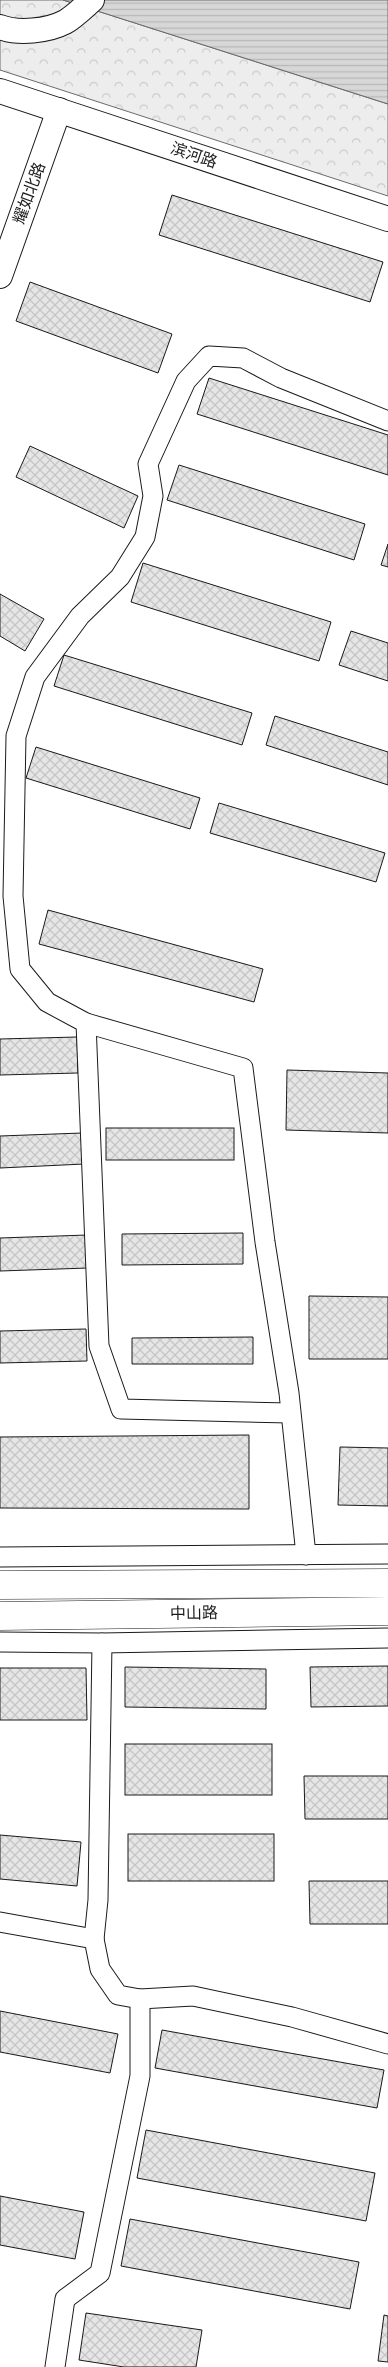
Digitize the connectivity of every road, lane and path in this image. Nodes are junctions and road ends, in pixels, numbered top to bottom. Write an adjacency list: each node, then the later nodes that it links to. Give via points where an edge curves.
1 (92, 0): 2 (street, via 65,22 48,28)
2 (0, 27)
3 (0, 91): 4 (street, 滨河路)
4 (59, 110): 5 (street, 滨河路); 6 (street, 耀如北路)
5 (388, 220)
6 (0, 276)
7 (388, 421): 8 (street, via 281,378 243,358 209,356 186,381 148,464 153,496 145,537 120,577 80,616 36,677 16,736)
8 (7, 827): 9 (street)
9 (6, 896): 10 (street, via 20,969 46,1002)
10 (86, 1023): 11 (street, via 243,1068); 11 (street, via 99,1346 121,1410)
11 (290, 1414): 13 (street)
12 (388, 1554): 13 (street)
13 (306, 1555): 14 (street)
14 (0, 1557)
15 (388, 1583): 16 (main road, 中山路)
16 (0, 1584)
17 (388, 1611): 18 (main road, 中山路)
18 (0, 1616)
19 (388, 1638): 21 (street)
20 (0, 1642): 21 (street)
21 (102, 1643): 23 (street, via 98,1900)
22 (0, 1922): 23 (street)
23 (94, 1939): 24 (street, via 100,1969 118,1995)
24 (140, 1999): 25 (street, via 193,1996 292,2017); 26 (street, via 140,2076 100,2273 65,2298)
25 (388, 2044)
26 (55, 2367)

